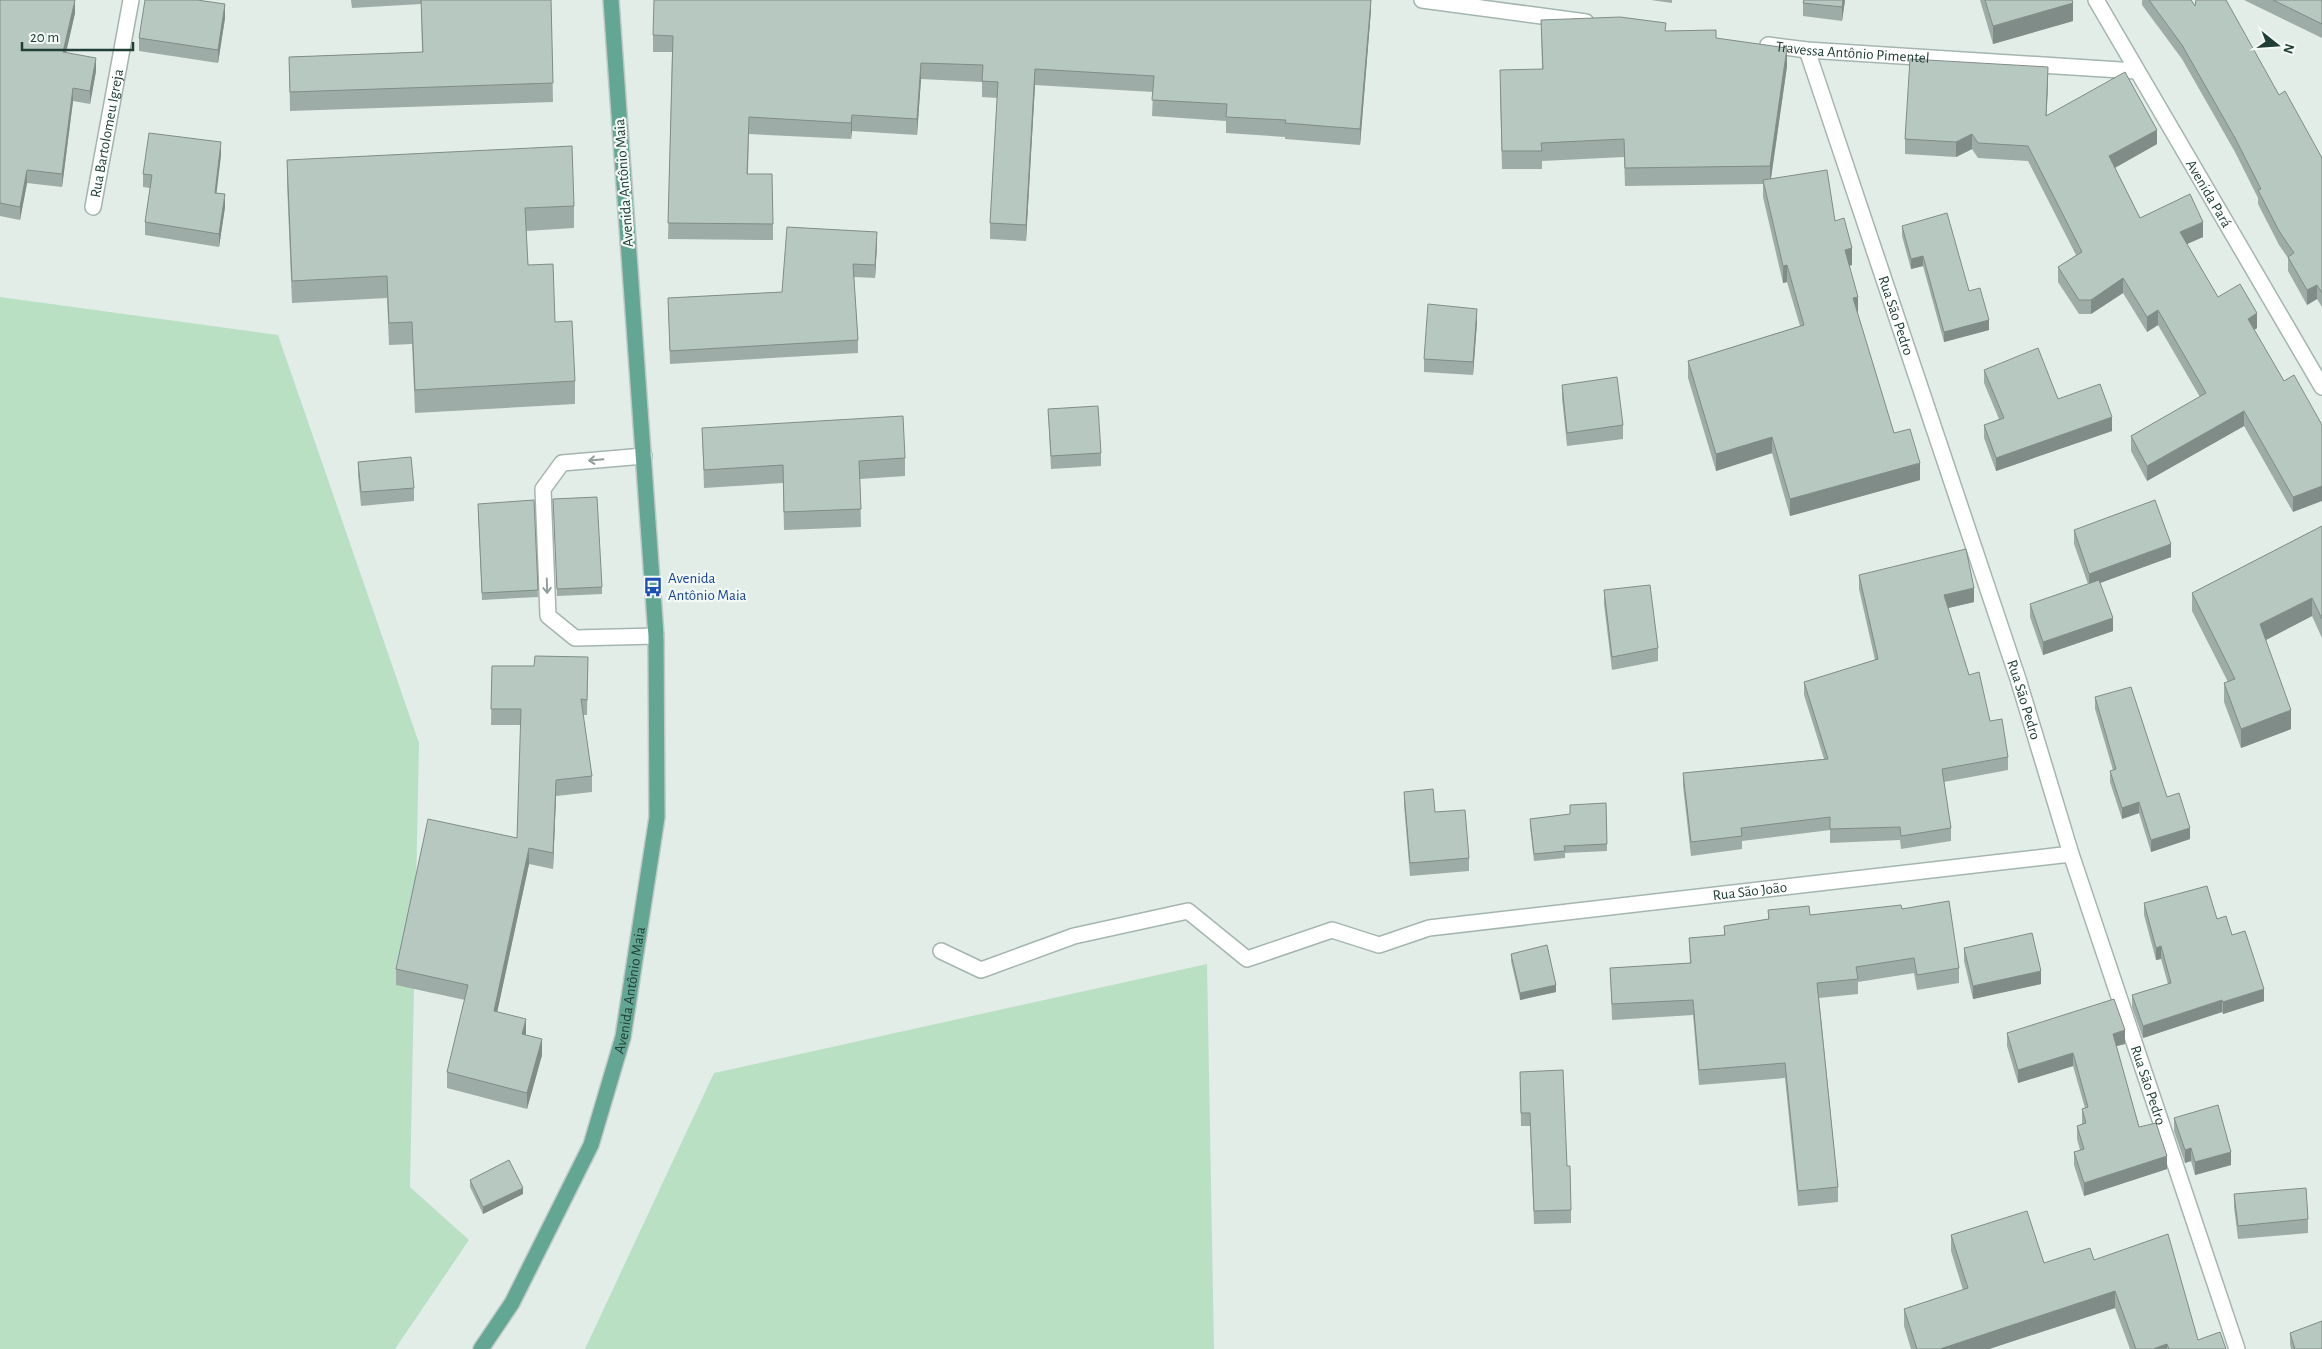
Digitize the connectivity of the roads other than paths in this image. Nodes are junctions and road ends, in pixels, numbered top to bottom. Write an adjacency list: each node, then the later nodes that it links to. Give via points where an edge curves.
1 (131, 0): 9 (street, Rua Bartolomeu Igreja)
2 (611, 0): 11 (main road, Avenida Antônio Maia)
3 (1422, 0): 5 (street)
4 (2096, 0): 8 (street, Avenida Pará)
5 (1599, 23)
6 (1758, 44): 7 (street, Travessa Antônio Pimentel)
7 (1807, 50): 8 (street, Travessa Antônio Pimentel); 13 (street, Rua São Pedro, via 2018,679)
8 (2136, 71): 10 (street, Avenida Pará)
9 (94, 207)
10 (2322, 387)
11 (644, 456): 12 (main road, Avenida Antônio Maia); 12 (street, one-way to 12, via 562,463 544,488 548,616 575,638)
12 (656, 636): 15 (main road, Avenida Antônio Maia, via 657,818 623,1037 591,1145 512,1303)
13 (2072, 854): 14 (street, Rua São João, via 1429,928 1379,945 1332,930 1247,958 1188,911 1074,936 981,970); 16 (street, Rua São Pedro)
14 (941, 951)
15 (481, 1349)
16 (2238, 1349)

